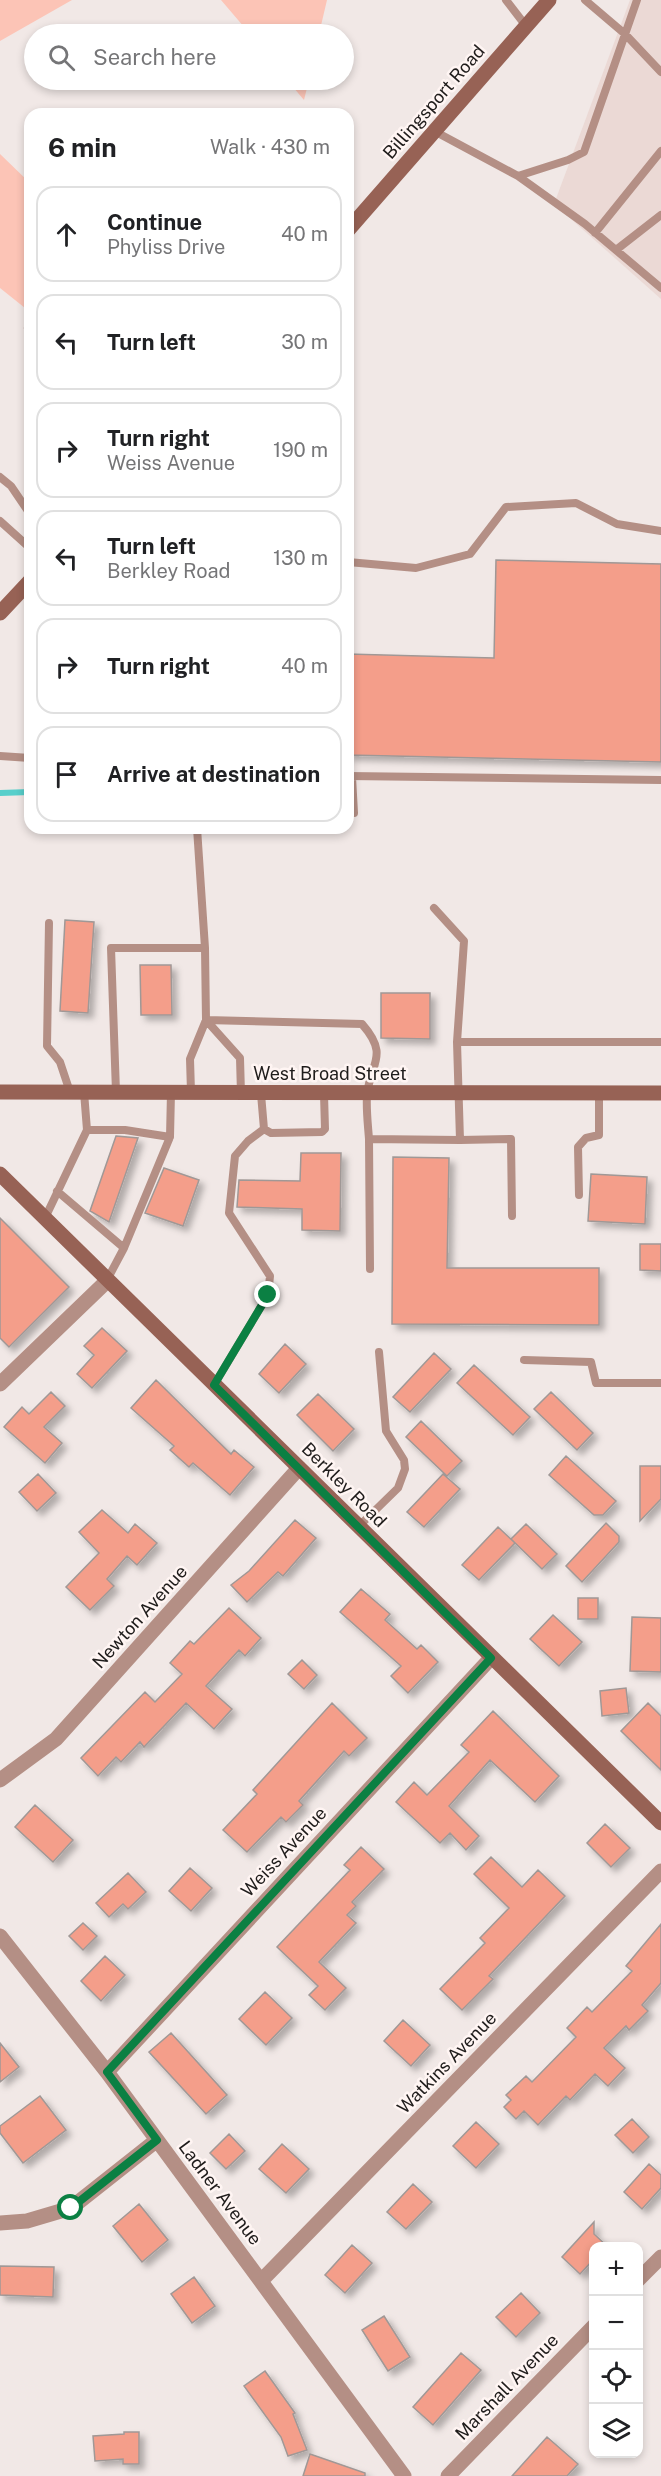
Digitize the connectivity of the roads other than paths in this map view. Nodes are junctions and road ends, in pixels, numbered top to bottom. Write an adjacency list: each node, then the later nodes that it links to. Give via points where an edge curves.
1 (506, 0): 5 (lane)
2 (549, 0): 5 (main road, Billingsport Road)
3 (585, 0): 6 (lane)
4 (637, 0): 6 (lane)
5 (526, 26): 8 (main road, Billingsport Road)
6 (625, 34): 7 (lane); 10 (lane, via 584,152)
7 (661, 72)
8 (436, 132): 10 (lane); 12 (main road, Billingsport Road)
9 (661, 152): 13 (lane)
10 (518, 176): 13 (lane)
11 (661, 215): 14 (lane)
12 (354, 223)
13 (595, 233): 14 (lane)
14 (616, 250): 15 (lane)
15 (661, 288)
16 (0, 477): 17 (lane)
17 (24, 506)
18 (0, 521): 20 (lane)
19 (661, 531): 21 (lane, via 617,524 576,503 506,507 470,554 416,568)
20 (24, 543)
21 (354, 563)
22 (24, 587): 23 (main road)
23 (0, 613)
24 (0, 756): 25 (lane)
25 (24, 758)
26 (354, 777): 27 (lane)
27 (661, 780)
28 (197, 834): 31 (lane)
29 (434, 908): 33 (lane, via 464,941)
30 (49, 923): 36 (lane, via 47,1046)
31 (205, 948): 32 (lane); 37 (lane, via 111,948)
32 (206, 1020): 39 (lane, via 190,1059); 42 (lane, via 240,1058); 45 (lane, via 362,1024 373,1037 378,1059)
33 (457, 1042): 34 (lane); 46 (lane)
34 (661, 1042)
35 (0, 1092): 36 (main road, West Broad Street)
36 (77, 1092): 37 (main road, West Broad Street); 47 (lane)
37 (116, 1092): 38 (main road, West Broad Street)
38 (171, 1092): 39 (main road, West Broad Street); 49 (lane)
39 (191, 1092): 42 (main road, West Broad Street)
40 (598, 1093): 41 (main road, West Broad Street); 46 (main road, West Broad Street); 54 (lane, via 599,1135 586,1138 578,1146)
41 (661, 1093)
42 (242, 1094): 43 (main road, West Broad Street)
43 (261, 1094): 44 (main road, West Broad Street); 48 (lane)
44 (324, 1094): 45 (main road, West Broad Street); 48 (lane, via 322,1132)
45 (367, 1094): 46 (main road, West Broad Street); 50 (lane)
46 (459, 1094): 51 (lane)
47 (87, 1130): 49 (lane, via 125,1130); 53 (lane)
48 (264, 1130): 64 (lane, via 235,1156 229,1213 270,1276 268,1295)
49 (170, 1137): 57 (lane)
50 (369, 1139): 51 (lane); 58 (lane)
51 (460, 1140): 55 (lane, via 511,1139)
52 (0, 1174): 56 (main road, Berkley Road)
53 (57, 1191): 56 (lane); 57 (lane)
54 (579, 1195)
55 (512, 1216)
56 (45, 1218): 59 (main road, Berkley Road)
57 (124, 1248): 59 (lane)
58 (370, 1269)
59 (106, 1281): 63 (street); 64 (main road, Berkley Road)
60 (379, 1352): 66 (lane, via 386,1431 405,1468 398,1488)
61 (524, 1360): 62 (lane, via 591,1362 596,1383)
62 (661, 1383)
63 (0, 1384)
64 (214, 1385): 65 (main road, Berkley Road)
65 (299, 1468): 66 (main road, Berkley Road); 68 (street, Newton Avenue, via 56,1739)
66 (358, 1527): 67 (main road, Berkley Road)
67 (491, 1658): 69 (main road, Berkley Road); 72 (street, Weiss Avenue)
68 (0, 1780)
69 (661, 1823)
70 (661, 1871): 77 (street, Watkins Avenue)
71 (0, 1936): 72 (street, Ladner Avenue)
72 (107, 2072): 73 (street, Ladner Avenue)
73 (157, 2140): 74 (street, via 71,2208 27,2221); 77 (street, Ladner Avenue)
74 (0, 2223)
75 (661, 2257): 76 (street)
76 (643, 2276)
77 (261, 2282): 79 (street, Ladner Avenue)
78 (589, 2331): 80 (street, Marshall Avenue)
79 (404, 2476)
80 (448, 2476)

